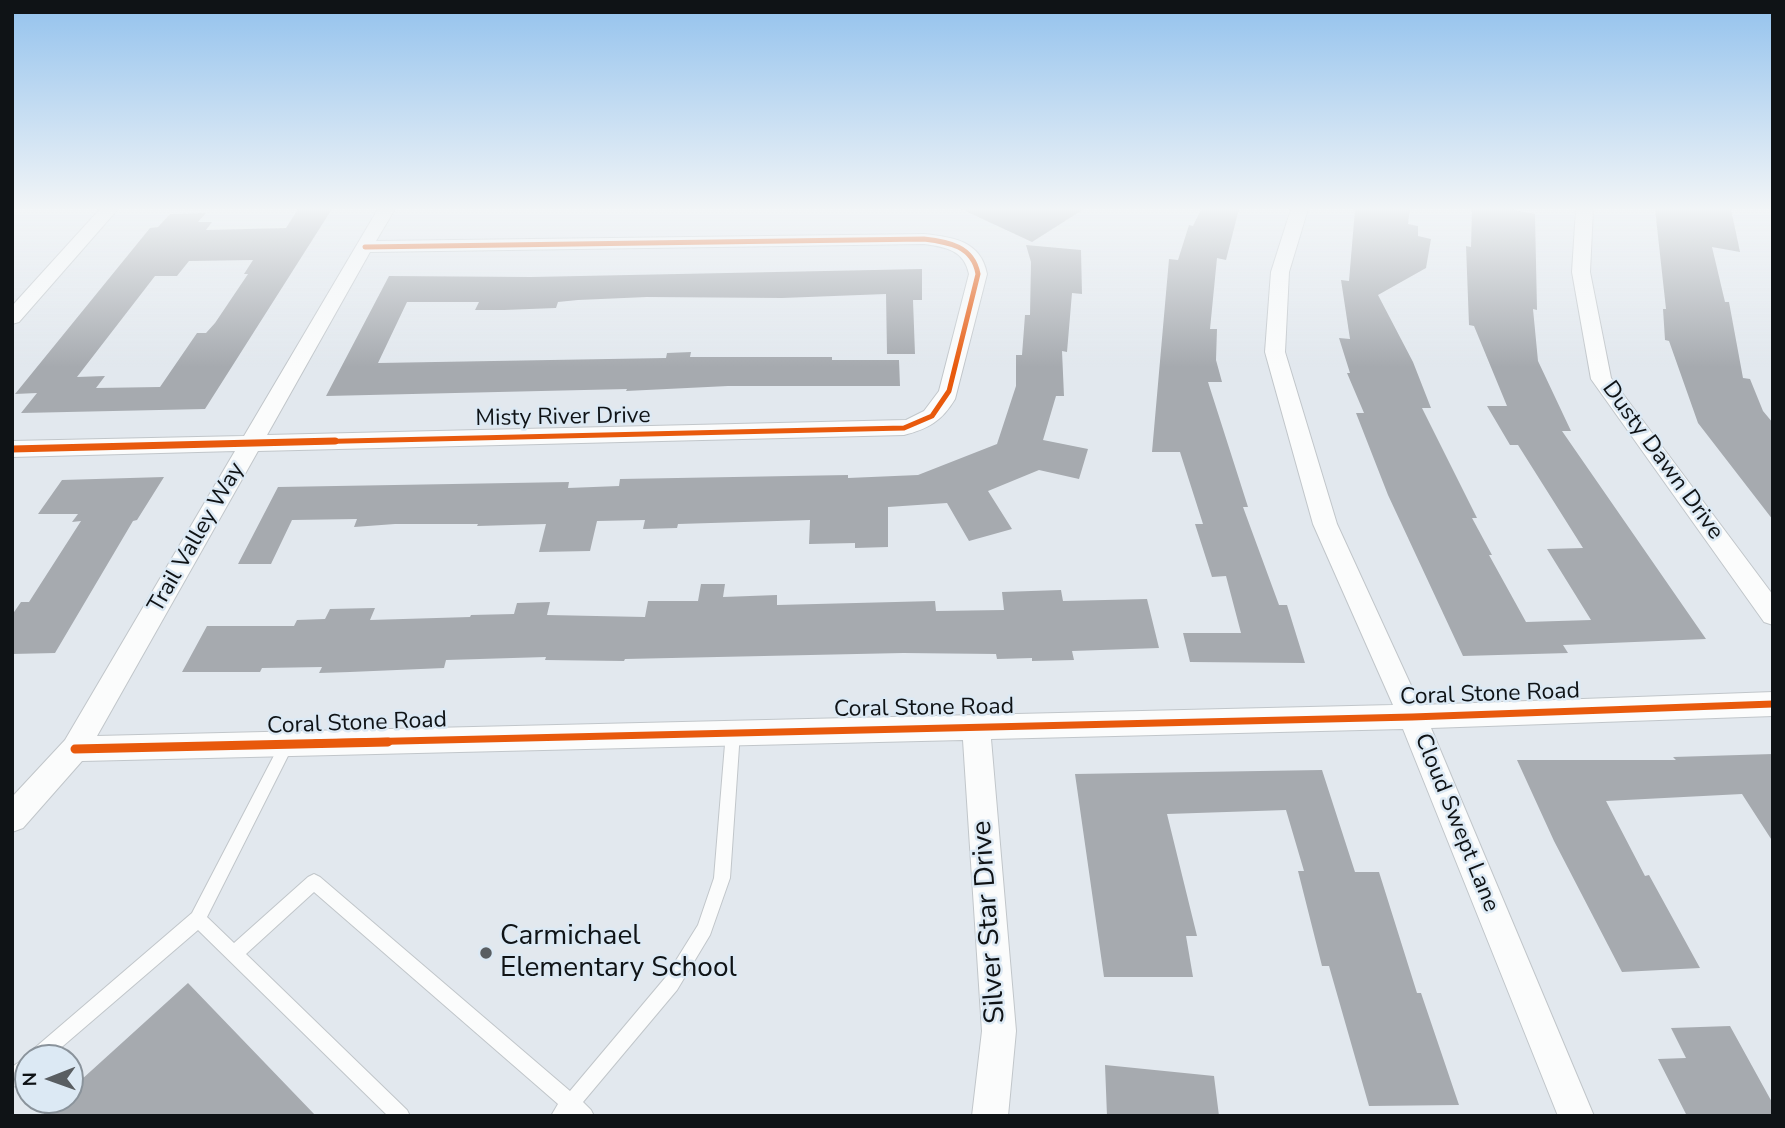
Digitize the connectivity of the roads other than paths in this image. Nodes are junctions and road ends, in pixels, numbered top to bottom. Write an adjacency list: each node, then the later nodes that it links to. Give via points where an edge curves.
1 (62, 262): 6 (street)
2 (356, 262): 7 (street, Trail Valley Way)
3 (976, 262): 7 (street, Misty River Drive, via 978,274 949,391 936,415 921,424)
4 (1283, 262): 11 (street, Cloud Swept Lane, via 1275,352 1325,524)
5 (1581, 262): 9 (street, Dusty Dawn Drive, via 1601,379)
6 (12, 318)
7 (250, 445): 8 (street, Misty River Drive); 15 (street, Trail Valley Way)
8 (12, 449)
9 (1773, 615)
10 (1773, 704): 11 (street, Coral Stone Road)
11 (1412, 717): 12 (street, Coral Stone Road); 24 (street, Cloud Swept Lane)
12 (976, 728): 13 (street, Coral Stone Road); 23 (street, Silver Star Drive, via 999,1031)
13 (733, 732): 14 (street, Coral Stone Road); 20 (lane, via 722,878 704,929 671,984)
14 (286, 746): 15 (street, Coral Stone Road); 17 (lane)
15 (75, 749): 16 (street, Trail Valley Way)
16 (12, 818)
17 (198, 919): 18 (lane); 19 (lane)
18 (234, 954): 20 (lane, via 314,882); 21 (lane)
19 (52, 1044)
20 (565, 1110): 22 (lane)
21 (401, 1116)
22 (584, 1116)
23 (990, 1116)
24 (1576, 1116)

